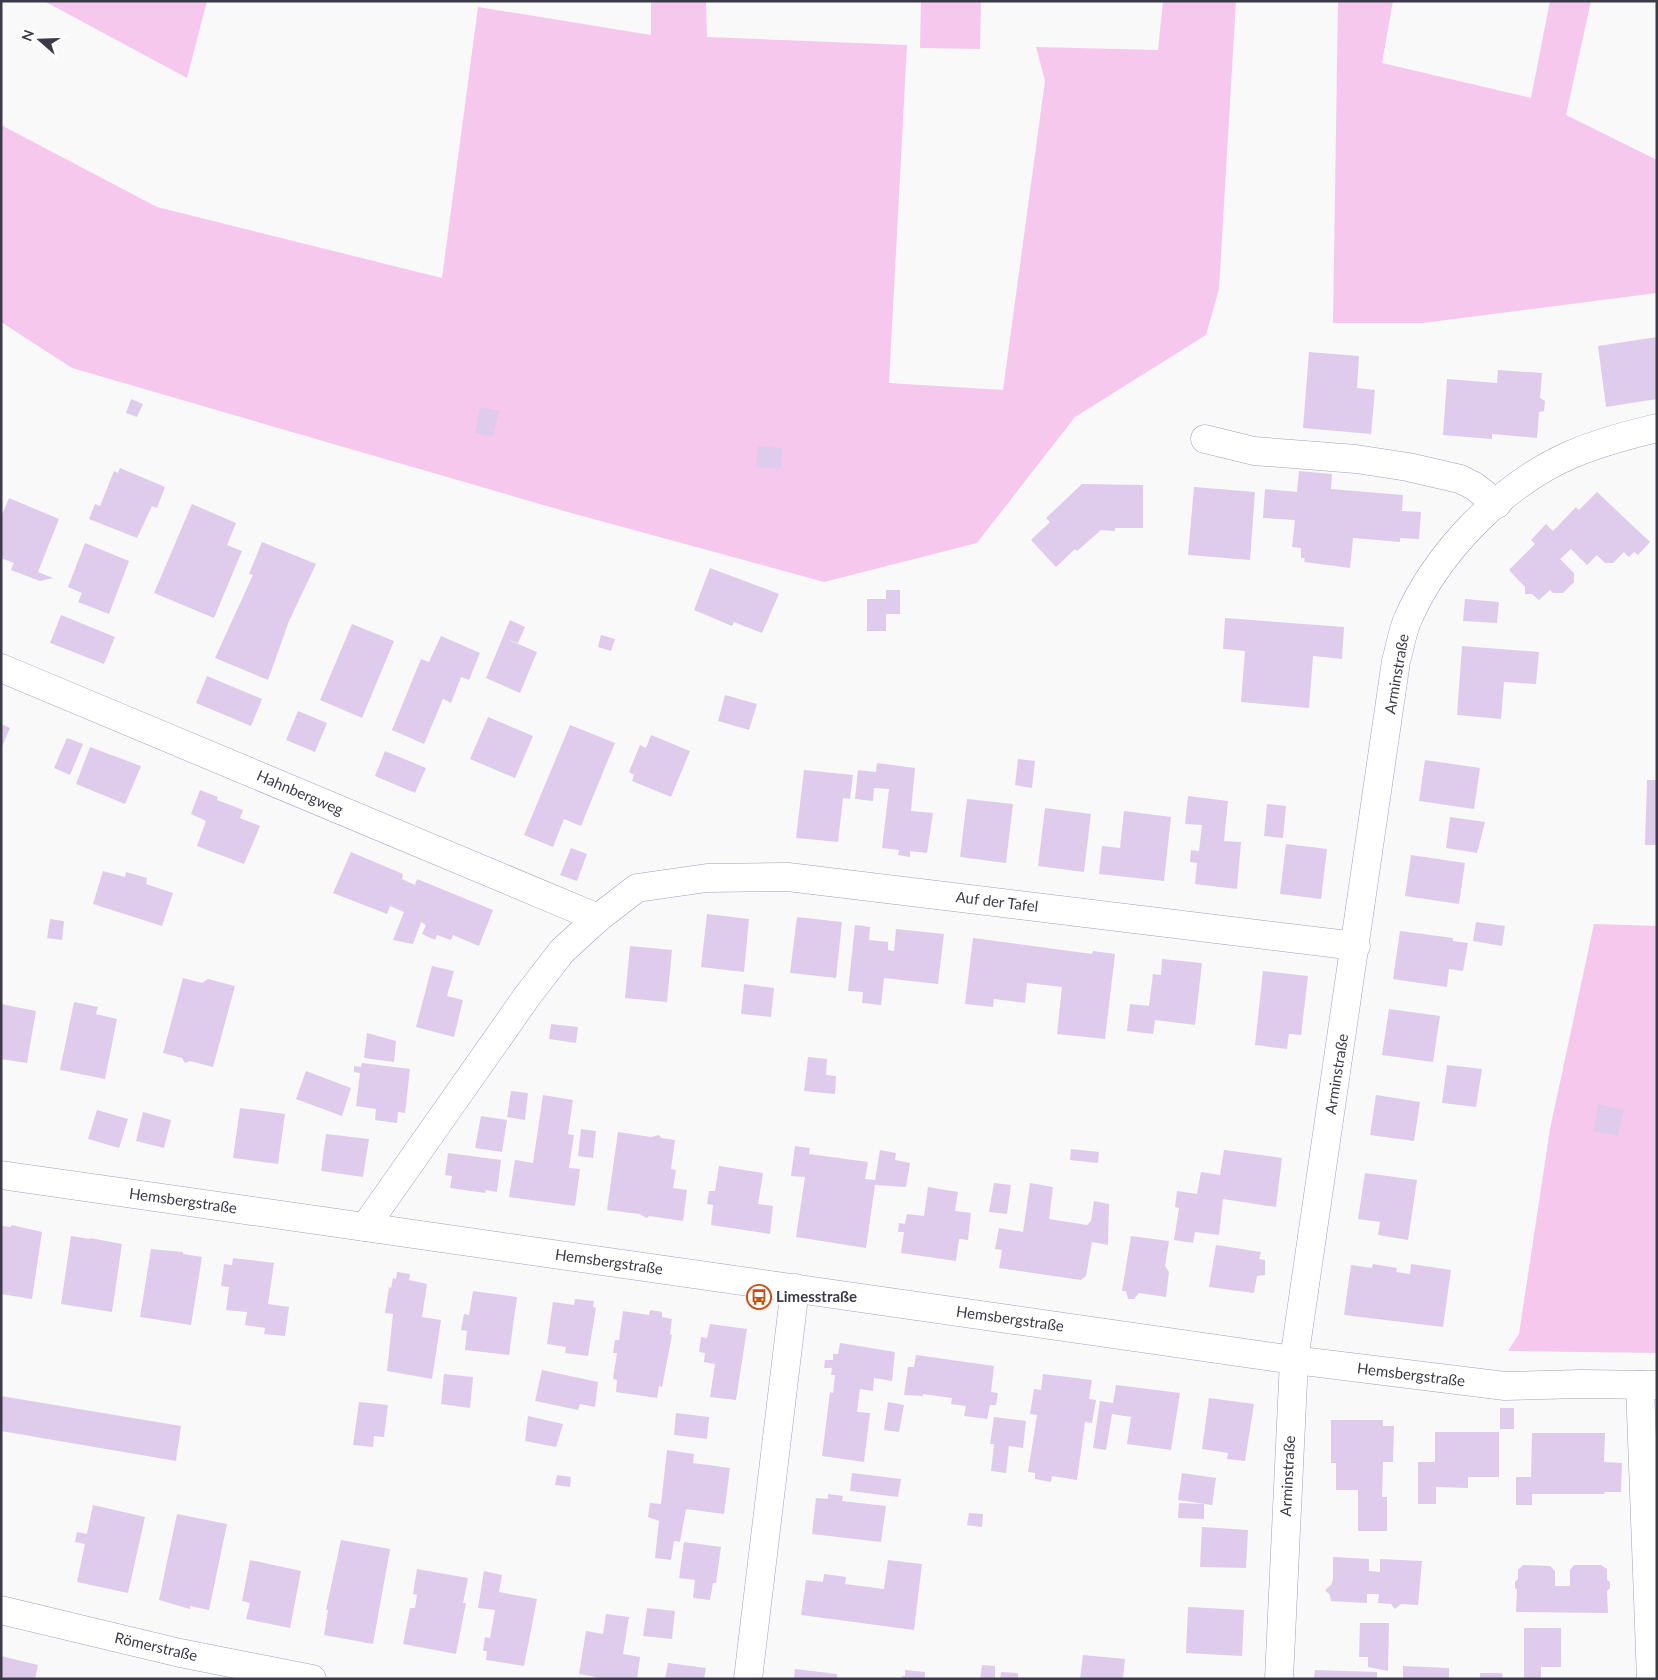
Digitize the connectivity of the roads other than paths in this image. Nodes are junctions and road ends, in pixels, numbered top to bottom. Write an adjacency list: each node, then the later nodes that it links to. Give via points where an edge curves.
1 (1657, 428): 3 (street, Arminstraße, via 1610,439 1568,456 1532,476)
2 (1205, 439): 3 (street, via 1254,451 1356,459 1417,469 1460,479)
3 (1497, 504): 6 (street, Arminstraße, via 1450,550 1425,586 1407,622 1396,661)
4 (1, 668): 5 (street, Hahnbergweg)
5 (598, 918): 6 (street, Auf der Tafel, via 637,888 707,878 788,877); 8 (street, via 562,951 528,995)
6 (1356, 946): 10 (street, Arminstraße)
7 (1, 1174): 8 (street, Hemsbergstraße)
8 (365, 1227): 9 (street, Hemsbergstraße)
9 (795, 1288): 10 (street, Hemsbergstraße); 15 (street)
10 (1294, 1360): 11 (street, Hemsbergstraße, via 1504,1386); 16 (street, Arminstraße)
11 (1648, 1385): 13 (street)
12 (1, 1610): 14 (street, Römerstraße, via 180,1653)
13 (1653, 1675)
14 (312, 1679)
15 (748, 1679)
16 (1279, 1679)

